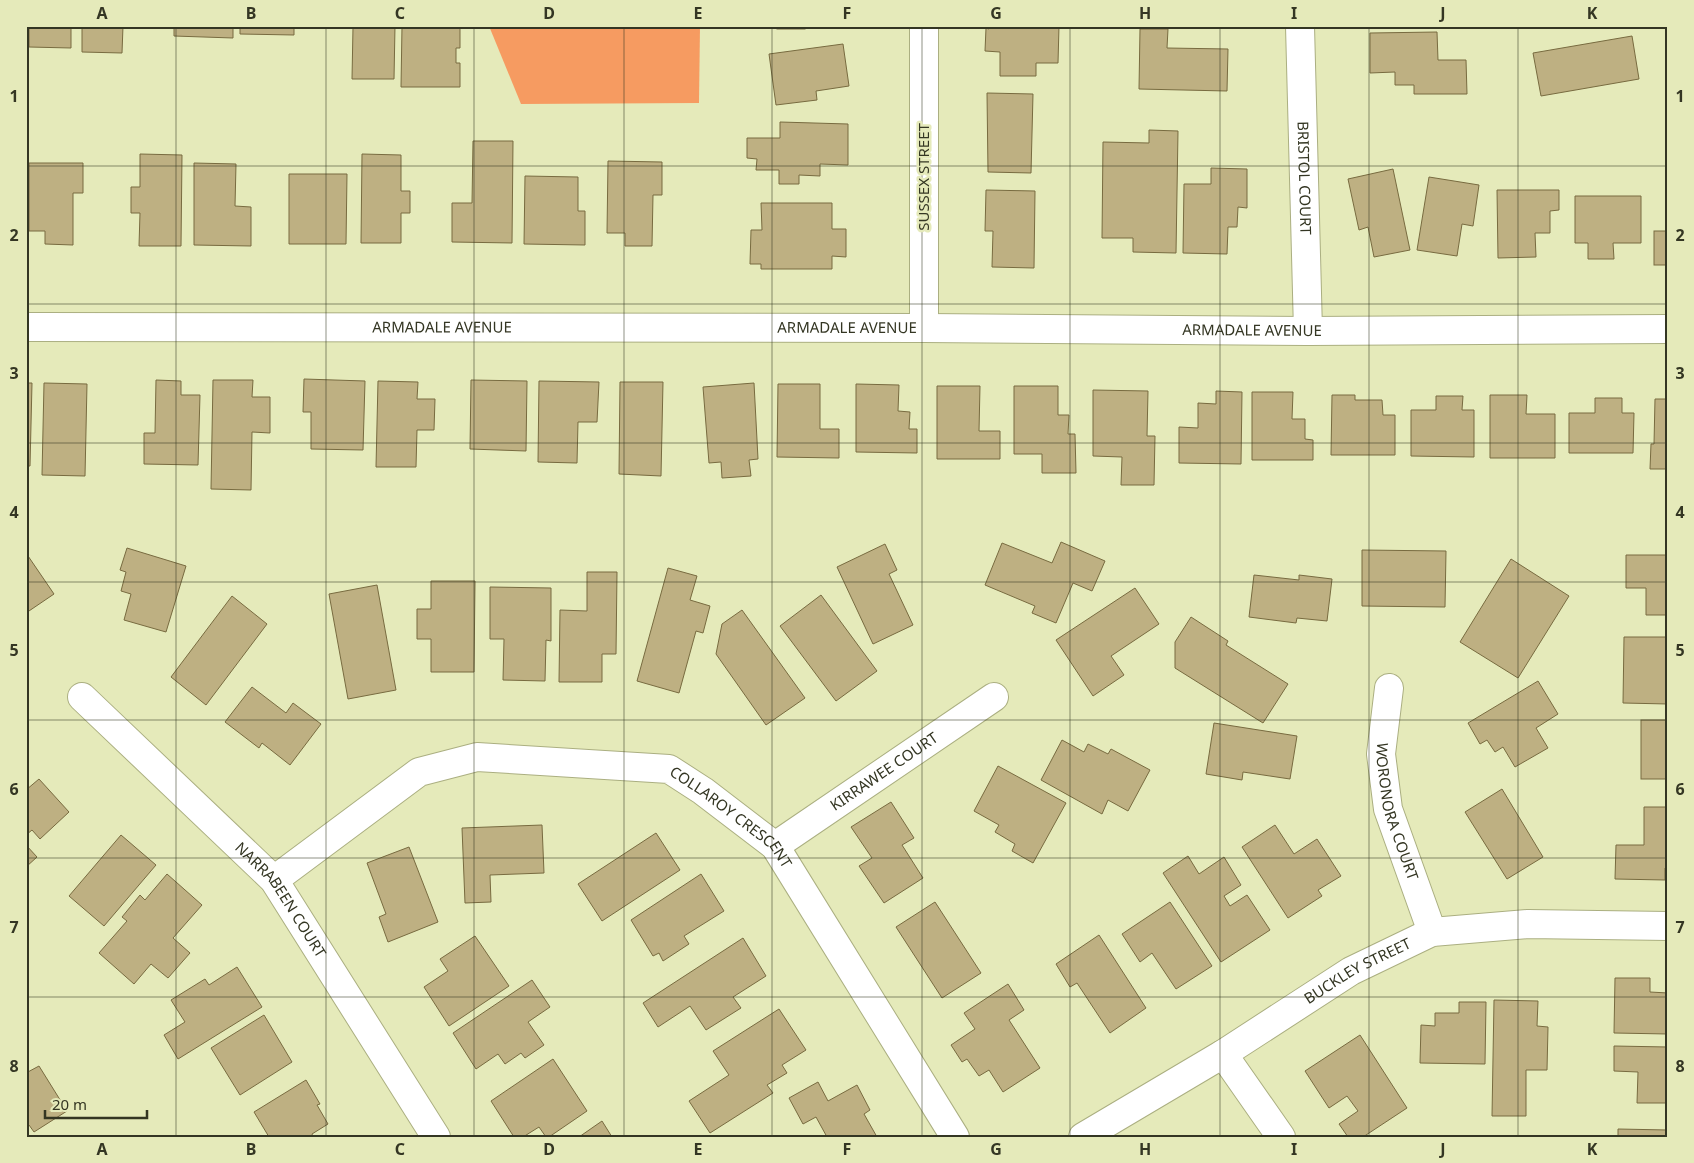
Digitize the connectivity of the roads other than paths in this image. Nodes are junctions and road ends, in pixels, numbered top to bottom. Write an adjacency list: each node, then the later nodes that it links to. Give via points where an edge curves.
1 (924, 26): 4 (street, SUSSEX STREET)
2 (1300, 26): 6 (street, BRISTOL COURT)
3 (26, 327): 4 (street, ARMADALE AVENUE)
4 (924, 328): 6 (street, ARMADALE AVENUE)
5 (1668, 329): 6 (street, ARMADALE AVENUE)
6 (1308, 331)
7 (1389, 688): 13 (street, WORONORA COURT, via 1381,754 1388,809)
8 (82, 697): 11 (street, NARRABEEN COURT)
9 (994, 697): 10 (street, KIRRAWEE COURT)
10 (775, 846): 11 (street, COLLAROY CRESCENT, via 668,769 477,757 419,772); 16 (street, COLLAROY CRESCENT)
11 (274, 880): 15 (street, NARRABEEN COURT)
12 (1668, 926): 13 (street, BUCKLEY STREET, via 1528,924)
13 (1432, 932): 14 (street, BUCKLEY STREET, via 1351,971)
14 (1223, 1054): 17 (street, BUCKLEY STREET); 18 (street)
15 (436, 1137)
16 (955, 1137)
17 (1083, 1137)
18 (1281, 1137)

